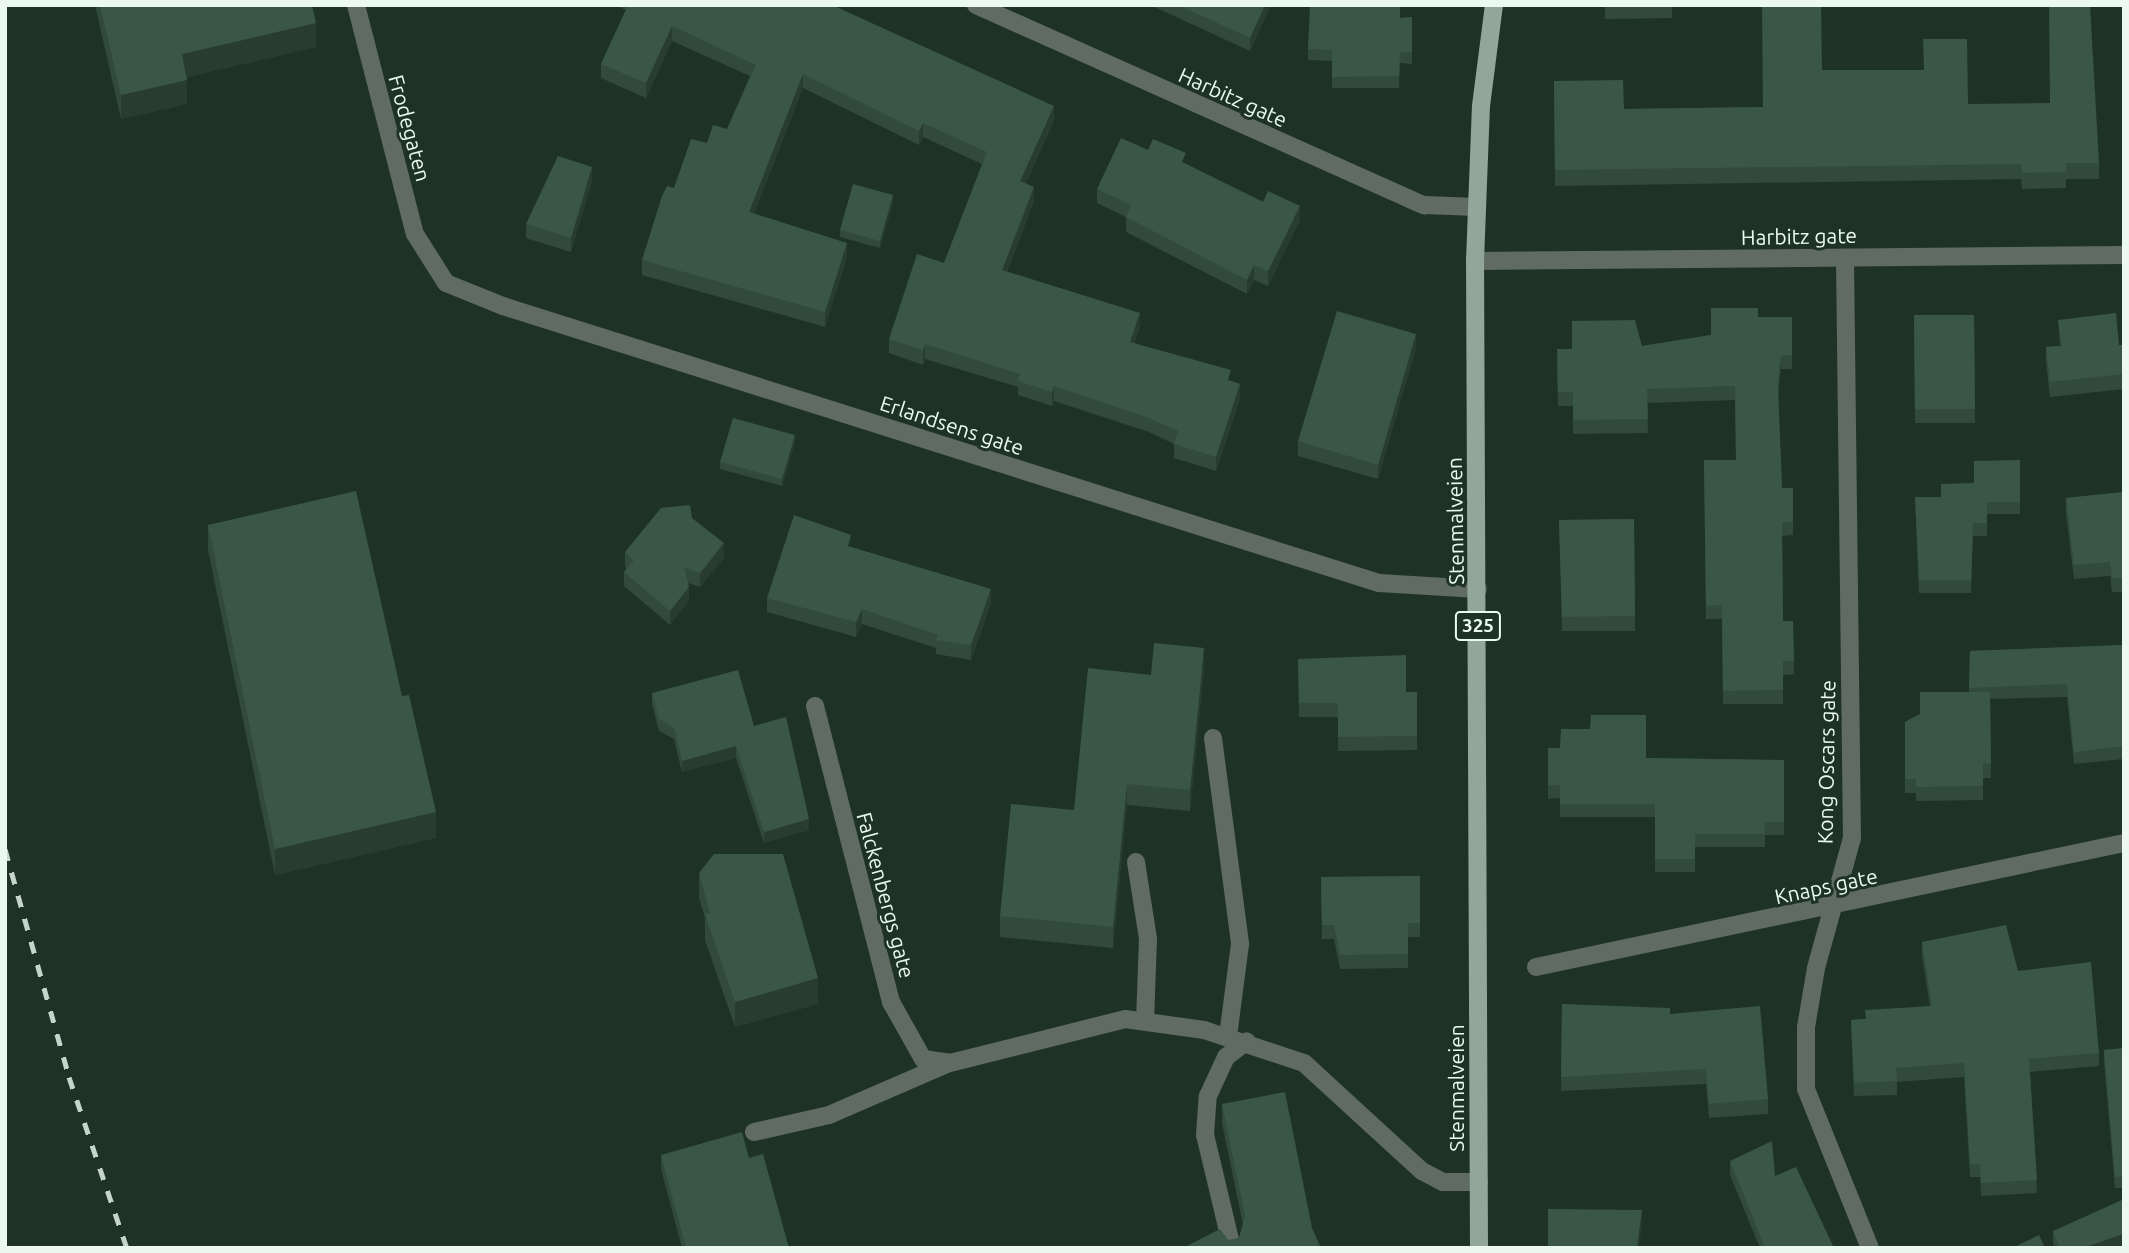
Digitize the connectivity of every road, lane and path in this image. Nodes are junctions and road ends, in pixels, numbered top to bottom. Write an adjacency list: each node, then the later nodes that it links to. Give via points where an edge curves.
1 (356, 5): 7 (street, Frodegaten)
2 (976, 5): 4 (street, Harbitz gate, via 1424,205)
3 (1494, 5): 4 (main road, Stenmalveien / 325)
4 (1477, 207): 8 (main road, Stenmalveien / 325)
5 (2124, 255): 6 (street, Harbitz gate)
6 (1845, 259): 8 (street, Harbitz gate); 14 (street, Kong Oscars gate, via 1852,838)
7 (427, 260): 9 (street, Erlandsens gate, via 446,283 503,306 1379,583)
8 (1475, 261): 9 (main road, Stenmalveien / 325)
9 (1478, 589): 21 (main road, Stenmalveien / 325)
10 (815, 706): 19 (street, Falckenbergs gate, via 891,1002 913,1051 938,1065)
11 (1213, 738): 17 (street, via 1240,944)
12 (2124, 843): 14 (street, Knaps gate)
13 (1136, 862): 16 (street, via 1148,939)
14 (1835, 908): 15 (street, Knaps gate); 24 (street, Kong Oscars gate, via 1806,1027 1806,1089)
15 (1536, 967)
16 (1145, 1020): 17 (street); 19 (street, via 1020,1042)
17 (1228, 1036): 18 (street)
18 (1247, 1041): 21 (street, via 1286,1053 1323,1077 1422,1171 1443,1182); 22 (street, via 1226,1058 1209,1096 1205,1135)
19 (950, 1063): 20 (street, via 829,1115)
20 (754, 1132)
21 (1479, 1182): 23 (main road, Stenmalveien / 325)
22 (1232, 1248)
23 (1479, 1248)
24 (1870, 1248)

